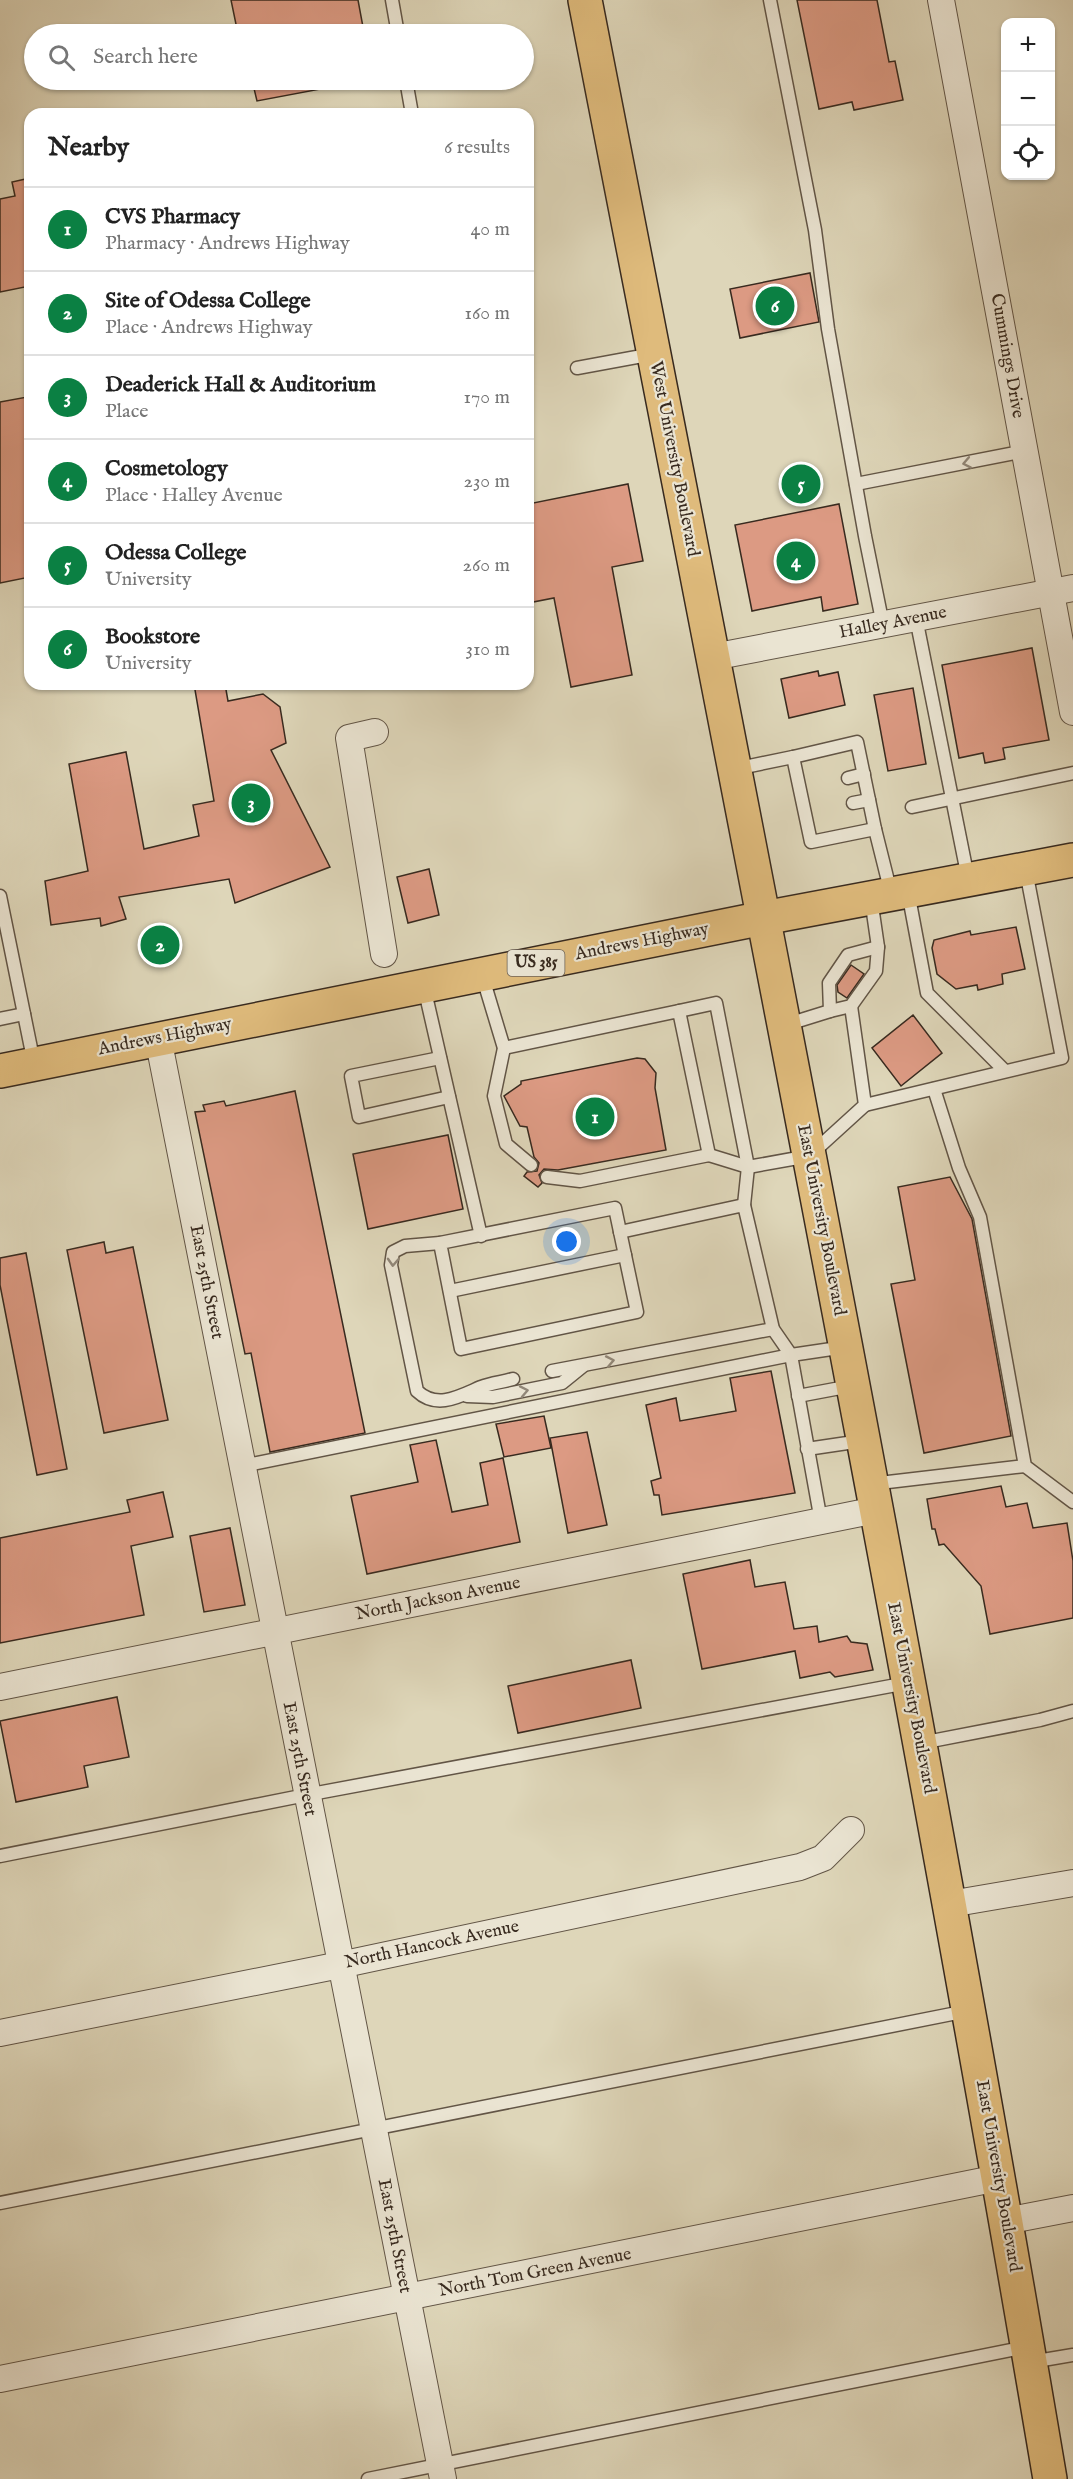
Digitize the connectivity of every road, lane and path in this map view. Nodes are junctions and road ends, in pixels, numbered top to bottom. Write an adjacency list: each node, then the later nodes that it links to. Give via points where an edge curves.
1 (393, 0): 5 (lane)
2 (585, 0): 8 (main road, West University Boulevard)
3 (770, 0): 11 (lane, via 815,230)
4 (941, 0): 10 (street, Cummings Drive)
5 (397, 24)
6 (408, 90): 7 (lane)
7 (411, 108)
8 (654, 354): 9 (lane); 15 (main road, West University Boulevard)
9 (577, 368)
10 (1024, 451): 11 (lane, one-way to 11); 12 (street, Cummings Drive)
11 (856, 484): 14 (lane)
12 (1062, 590): 13 (street, Halley Avenue); 16 (street, Cummings Drive)
13 (916, 618): 14 (street, Halley Avenue); 23 (lane)
14 (884, 625): 15 (street, Halley Avenue)
15 (713, 657): 19 (main road, West University Boulevard)
16 (1073, 712)
17 (375, 732): 35 (street, via 349,738)
18 (793, 757): 19 (lane); 21 (lane, via 857,742); 27 (lane, via 803,788 811,842)
19 (735, 769): 33 (main road, West University Boulevard)
20 (1073, 773): 23 (lane)
21 (864, 774): 22 (lane); 24 (lane)
22 (848, 778)
23 (952, 798): 26 (lane); 30 (lane)
24 (869, 800): 25 (lane); 27 (lane)
25 (853, 803)
26 (912, 807)
27 (875, 829): 31 (lane)
28 (1073, 860): 29 (main road, Andrews Highway / US 385)
29 (1025, 869): 30 (main road, Andrews Highway / US 385); 49 (lane, via 1062,1058)
30 (968, 879): 31 (main road, Andrews Highway / US 385)
31 (890, 894): 33 (main road, Andrews Highway / US 385); 34 (lane); 49 (lane, via 927,993)
32 (0, 896): 41 (lane)
33 (764, 918): 36 (main road, Andrews Highway / US 385); 43 (main road, East University Boulevard)
34 (878, 947): 38 (lane, via 876,971); 40 (lane, via 848,955 829,983)
35 (384, 954)
36 (482, 974): 37 (main road, Andrews Highway / US 385); 45 (lane)
37 (424, 986): 44 (main road, Andrews Highway / US 385); 46 (lane)
38 (851, 1006): 40 (lane); 52 (lane)
39 (679, 1011): 45 (lane); 53 (lane); 56 (lane, via 716,1003)
40 (830, 1011): 43 (lane)
41 (24, 1014): 42 (lane); 47 (lane)
42 (0, 1019)
43 (784, 1025): 54 (main road, East University Boulevard)
44 (158, 1038): 47 (main road, Andrews Highway / US 385); 75 (street, East 25th Street)
45 (504, 1048): 55 (lane, via 494,1096 506,1144)
46 (440, 1058): 51 (lane); 51 (lane, via 351,1076 359,1117)
47 (34, 1064): 48 (main road, Andrews Highway / US 385)
48 (0, 1071)
49 (1005, 1071): 50 (lane)
50 (934, 1089): 52 (lane); 76 (lane, via 958,1168 980,1217)
51 (449, 1097): 60 (lane)
52 (865, 1105): 54 (lane)
53 (709, 1155): 56 (lane); 57 (lane, via 580,1181)
54 (809, 1156): 56 (lane); 65 (main road, East University Boulevard)
55 (531, 1165)
56 (748, 1167): 58 (lane)
57 (547, 1177)
58 (744, 1205): 59 (lane); 64 (lane)
59 (620, 1232): 60 (lane, via 615,1208); 62 (lane)
60 (481, 1236): 61 (lane)
61 (440, 1243): 63 (lane); 71 (lane, one-way to 71, via 405,1246 393,1252 391,1265 417,1391 435,1402)
62 (625, 1255): 63 (lane); 63 (lane, via 637,1312 484,1344 461,1348)
63 (450, 1291)
64 (773, 1329): 66 (lane); 67 (lane, one-way to 64)
65 (845, 1347): 66 (lane); 70 (main road, East University Boulevard)
66 (790, 1355): 72 (lane); 75 (lane)
67 (583, 1366): 68 (lane); 71 (lane, one-way to 67, via 493,1396 562,1383)
68 (552, 1371)
69 (513, 1379): 71 (lane, via 482,1387)
70 (852, 1385): 72 (lane); 73 (main road, East University Boulevard)
71 (466, 1396)
72 (798, 1396): 74 (lane)
73 (863, 1441): 74 (lane); 77 (main road, East University Boulevard)
74 (807, 1449): 79 (lane)
75 (242, 1466): 80 (street, East 25th Street)
76 (1025, 1466): 77 (lane); 78 (lane)
77 (873, 1497): 79 (street, North Jackson Avenue); 81 (main road, East University Boulevard)
78 (1073, 1502)
79 (821, 1521): 80 (street, North Jackson Avenue)
80 (274, 1632): 82 (street, North Jackson Avenue); 85 (street, East 25th Street)
81 (908, 1683): 84 (main road, East University Boulevard); 85 (lane)
82 (0, 1687)
83 (1073, 1711): 84 (lane)
84 (919, 1743): 89 (main road, East University Boulevard)
85 (306, 1795): 87 (lane); 90 (street, East 25th Street)
86 (851, 1830): 90 (street, North Hancock Avenue, via 824,1858 800,1867)
87 (0, 1856)
88 (1073, 1883): 89 (street)
89 (950, 1904): 91 (main road, East University Boulevard)
90 (340, 1965): 92 (street, North Hancock Avenue); 93 (street, East 25th Street)
91 (969, 2010): 93 (lane); 94 (main road, East University Boulevard)
92 (0, 2033)
93 (373, 2129): 95 (lane); 98 (street, East 25th Street)
94 (998, 2178): 97 (main road, East University Boulevard); 98 (street, North Tom Green Avenue)
95 (0, 2203)
96 (1073, 2208): 97 (street)
97 (1006, 2221): 99 (main road, East University Boulevard)
98 (407, 2298): 101 (street, North Tom Green Avenue); 102 (street, East 25th Street)
99 (1029, 2355): 100 (lane); 102 (lane); 104 (main road, East University Boulevard)
100 (1073, 2355)
101 (0, 2379)
102 (441, 2472): 103 (lane)
103 (368, 2479)
104 (1050, 2479)

